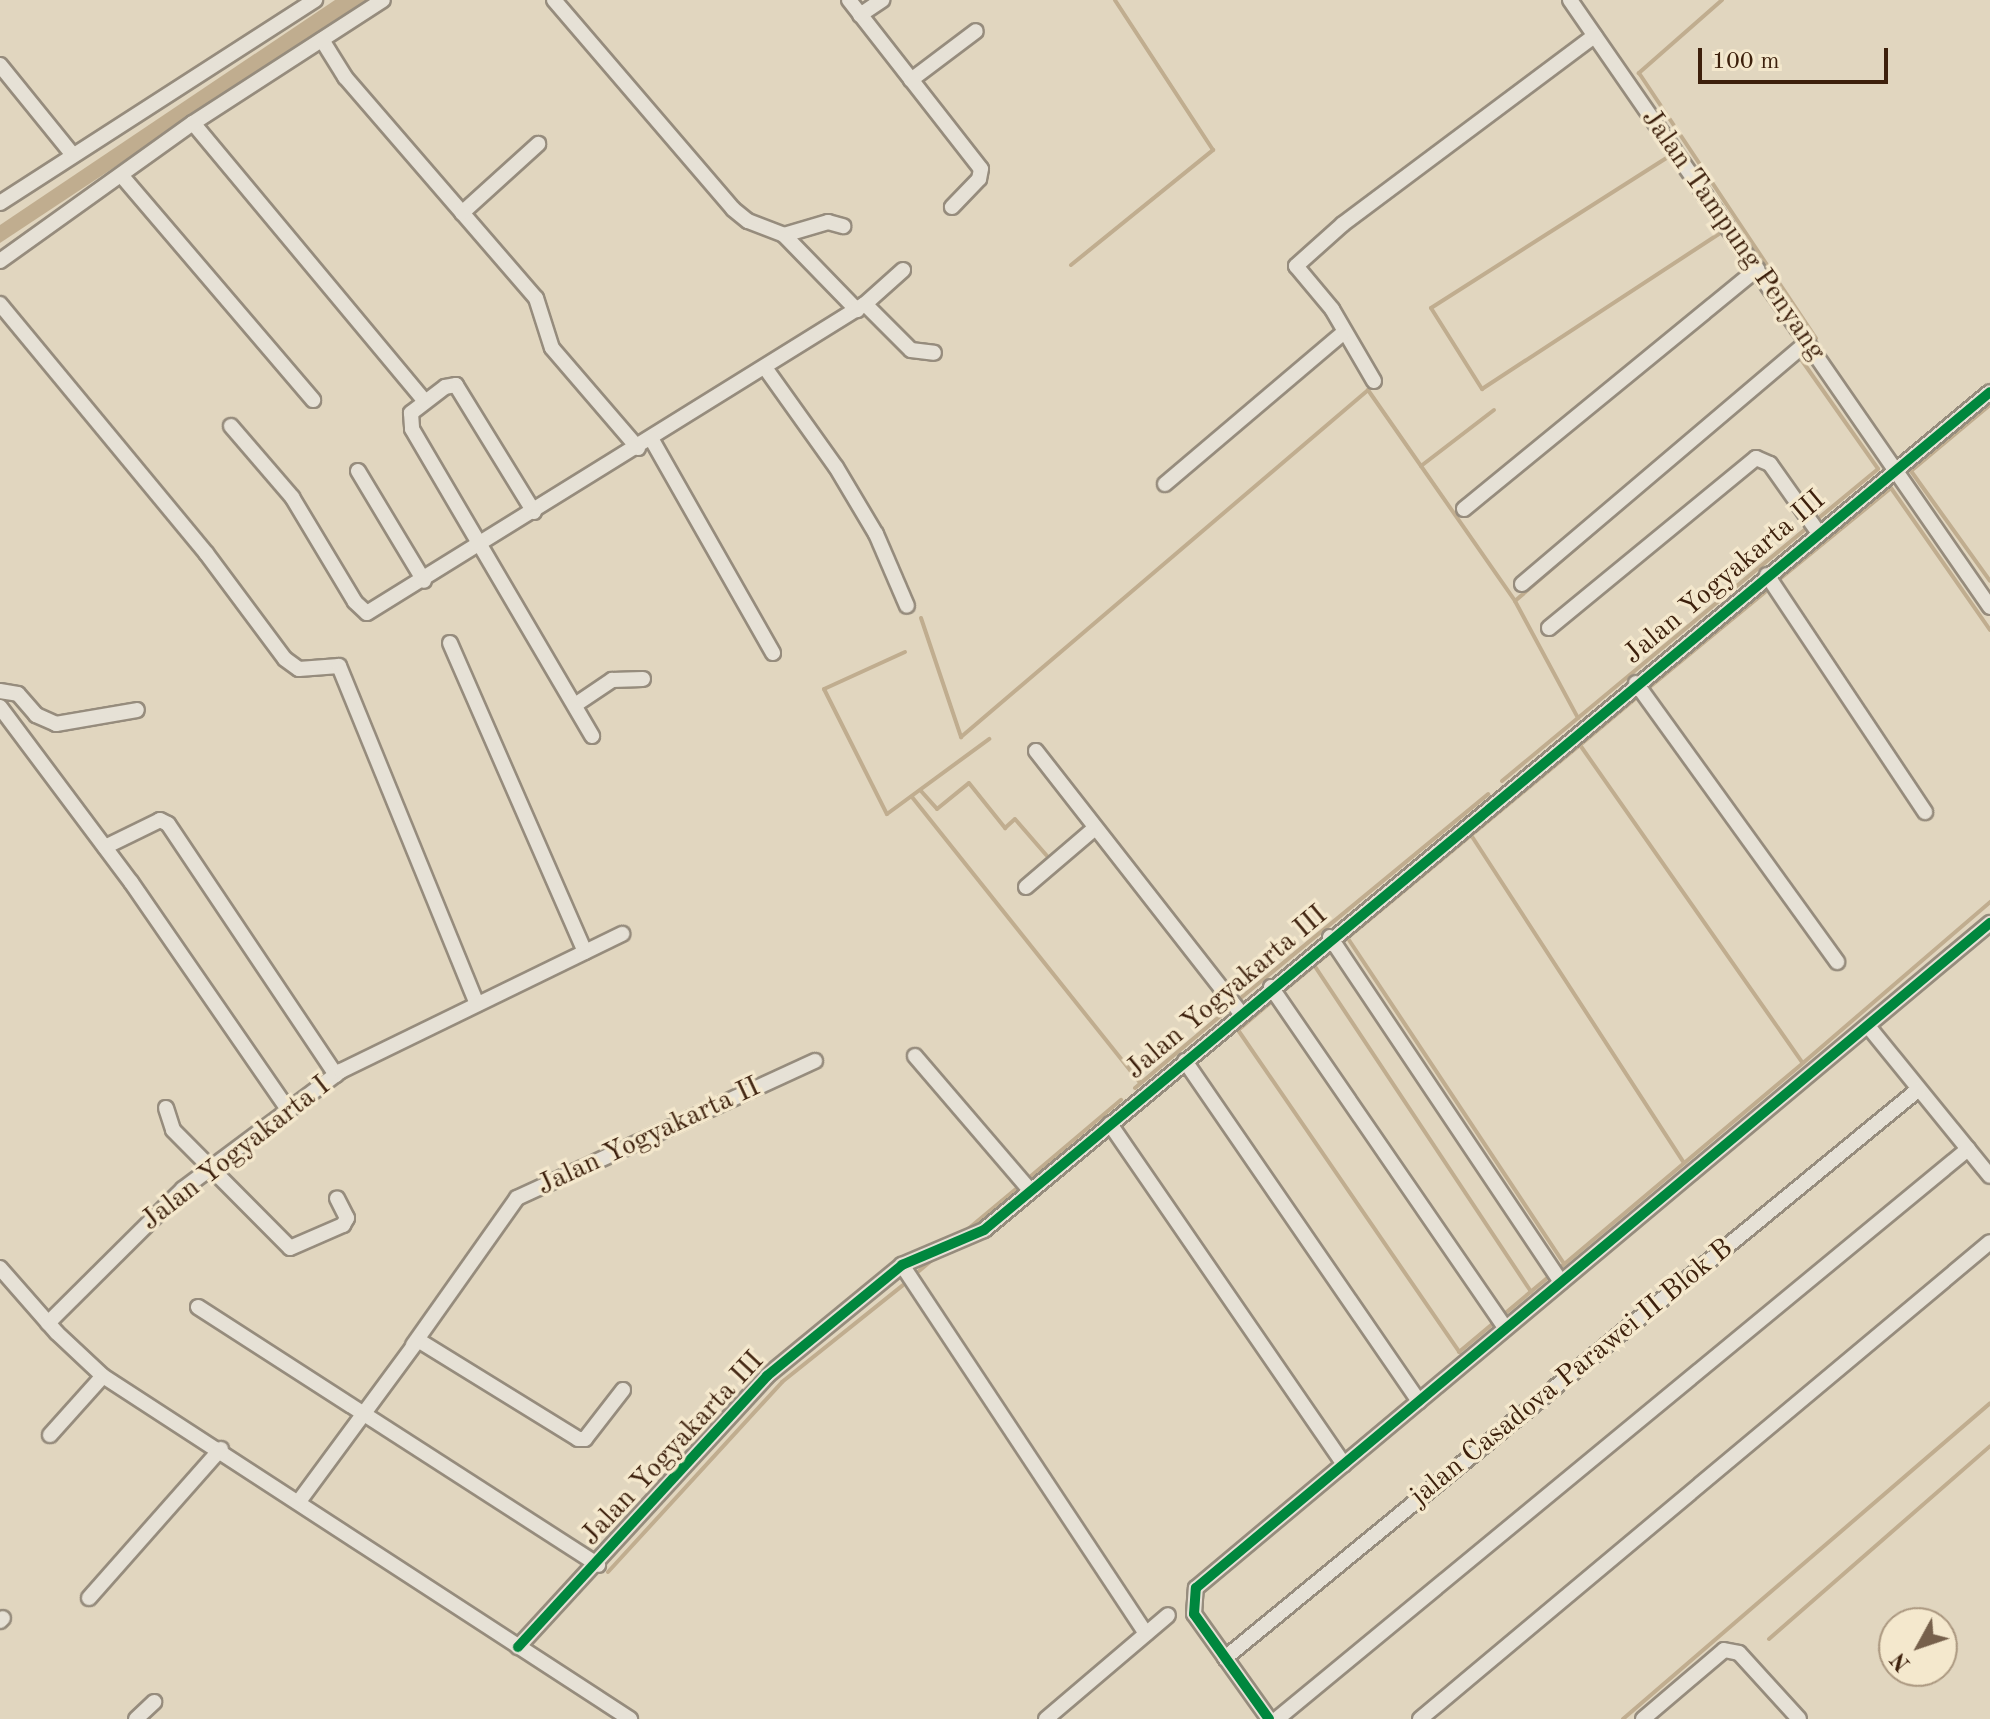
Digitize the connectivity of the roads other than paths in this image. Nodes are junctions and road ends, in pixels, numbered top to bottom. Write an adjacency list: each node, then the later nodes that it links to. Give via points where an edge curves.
1 (315, 0): 15 (street)
2 (383, 0): 10 (street)
3 (554, 0): 21 (street, via 733,209)
4 (849, 0): 7 (street)
5 (882, 0): 7 (street)
6 (1570, 0): 9 (street, Jalan Tampung Penyang)
7 (860, 15): 12 (street)
8 (976, 31): 12 (street)
9 (1594, 36): 23 (street, Jalan Tampung Penyang); 27 (street, via 1343,224 1296,266 1332,309)
10 (322, 40): 13 (street); 19 (street, via 345,77)
11 (0, 65): 15 (street)
12 (911, 80): 18 (street, via 981,169 979,179)
13 (193, 123): 16 (street); 34 (street)
14 (538, 144): 19 (street)
15 (73, 155): 17 (street)
16 (121, 175): 22 (street); 33 (street)
17 (0, 203)
18 (952, 207)
19 (462, 213): 37 (street, via 536,298 552,348)
20 (843, 226): 21 (street, via 828,222)
21 (784, 235): 26 (street)
22 (0, 261)
23 (1757, 269): 28 (street, Jalan Tampung Penyang); 41 (street)
24 (903, 270): 26 (street)
25 (0, 304): 71 (street, via 206,553 285,659 299,669 339,666)
26 (861, 307): 29 (street, via 911,350); 30 (street)
27 (1343, 333): 31 (street); 40 (street)
28 (1807, 342): 39 (street, Jalan Tampung Penyang); 47 (street)
29 (934, 353)
30 (766, 369): 36 (street); 48 (street, via 876,534)
31 (1374, 381)
32 (1990, 392): 39 (street, Jalan Yogyakarta III)
33 (313, 400)
34 (425, 401): 42 (street, via 456,385); 44 (street, via 411,413 410,423)
35 (231, 426): 46 (street, via 292,497 360,610 370,612)
36 (652, 440): 37 (street); 52 (street)
37 (638, 448): 42 (street)
38 (358, 471): 46 (street)
39 (1893, 471): 43 (street, Jalan Yogyakarta III); 49 (street, Jalan Tampung Penyang)
40 (1165, 484)
41 (1464, 509)
42 (534, 512): 44 (street)
43 (1818, 532): 45 (street, Jalan Yogyakarta III); 50 (street, via 1770,464 1756,458)
44 (483, 546): 46 (street); 56 (street)
45 (1767, 575): 54 (street, Jalan Yogyakarta III); 61 (street)
46 (424, 581)
47 (1522, 584)
48 (907, 606)
49 (1990, 607)
50 (1549, 628)
51 (450, 643): 68 (street)
52 (773, 653)
53 (643, 679): 56 (street, via 612,680)
54 (1636, 683): 67 (street, Jalan Yogyakarta III); 69 (street)
55 (0, 691): 58 (street, via 18,694 36,715 56,724)
56 (575, 705): 59 (street)
57 (0, 707): 63 (street)
58 (137, 710)
59 (592, 736)
60 (1036, 751): 62 (street)
61 (1925, 812)
62 (1095, 828): 64 (street); 72 (street)
63 (105, 847): 77 (street, via 160,820 168,824); 80 (street)
64 (1026, 887)
65 (1990, 923): 73 (street)
66 (622, 934): 68 (street, Jalan Yogyakarta I)
67 (1330, 937): 70 (street, Jalan Yogyakarta III); 90 (street)
68 (585, 952): 71 (street, Jalan Yogyakarta I)
69 (1837, 962)
70 (1271, 987): 72 (street, Jalan Yogyakarta III); 93 (street)
71 (477, 1004): 77 (street, Jalan Yogyakarta I)
72 (1241, 1013): 76 (street, Jalan Yogyakarta III)
73 (1868, 1026): 78 (street); 90 (street)
74 (915, 1056): 85 (street)
75 (815, 1061): 94 (street, Jalan Yogyakarta II, via 517,1198)
76 (1185, 1061): 81 (street, Jalan Yogyakarta III); 97 (street)
77 (336, 1075): 80 (street, Jalan Yogyakarta I)
78 (1919, 1089): 82 (street); 108 (street, jalan Casadova Parawei II Blok B)
79 (166, 1108): 83 (street, via 173,1130)
80 (287, 1108): 83 (street, Jalan Yogyakarta I)
81 (1110, 1124): 85 (street, Jalan Yogyakarta III); 101 (street)
82 (1968, 1149): 84 (street); 114 (street)
83 (209, 1169): 86 (street, via 290,1248 343,1225 347,1218); 92 (street, Jalan Yogyakarta I, via 91,1275)
84 (1990, 1176)
85 (1030, 1190): 88 (street, Jalan Yogyakarta III, via 972,1237)
86 (337, 1198)
87 (1990, 1242): 115 (street)
88 (902, 1265): 103 (street, Jalan Yogyakarta III, via 767,1376); 106 (street)
89 (0, 1268): 92 (street)
90 (1561, 1282): 93 (street)
91 (198, 1307): 98 (street)
92 (48, 1323): 95 (street)
93 (1505, 1328): 97 (street)
94 (413, 1345): 96 (street, via 423,1341 578,1439 585,1439); 98 (street, Jalan Yogyakarta II)
95 (103, 1376): 99 (street); 100 (street)
96 (623, 1390)
97 (1419, 1401): 101 (street)
98 (362, 1412): 102 (street, Jalan Yogyakarta II); 103 (street)
99 (50, 1435)
100 (221, 1449): 102 (street); 104 (street)
101 (1344, 1464): 108 (street, via 1196,1588 1194,1614)
102 (300, 1500): 107 (street)
103 (598, 1565): 107 (street, Jalan Yogyakarta III)
104 (89, 1598)
105 (1168, 1615): 106 (street)
106 (1146, 1633): 112 (street)
107 (518, 1647): 111 (street)
108 (1225, 1658): 113 (street)
109 (154, 1702): 110 (street)
110 (136, 1719)
111 (630, 1719)
112 (1046, 1719)
113 (1269, 1719)
114 (1277, 1719)
115 (1420, 1719)
116 (1643, 1719): 117 (street, via 1724,1650 1739,1653)
117 (1799, 1719)

